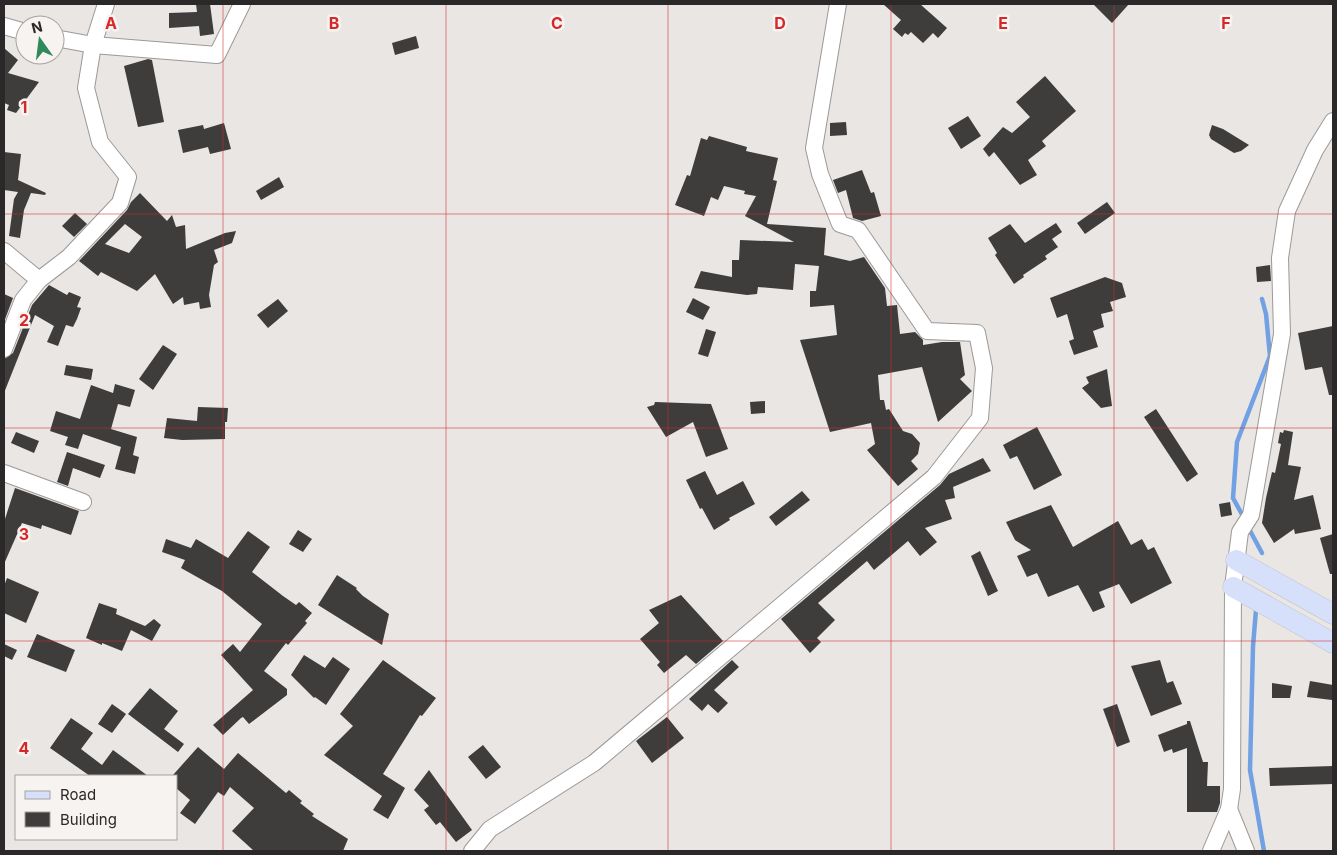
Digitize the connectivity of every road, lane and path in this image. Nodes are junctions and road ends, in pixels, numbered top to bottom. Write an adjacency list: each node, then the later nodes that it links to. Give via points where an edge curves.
1 (106, 4): 5 (street)
2 (242, 4): 5 (street, via 217,55)
3 (838, 4): 17 (street, via 814,148 820,174 840,224 858,230 927,331 977,333 984,368 980,418 934,477 594,763 490,829)
4 (65, 40): 5 (street)
5 (93, 45): 8 (street, via 86,88 100,142 128,177 120,203 69,258)
6 (1333, 121): 12 (street, via 1315,150 1288,211 1280,258 1282,334 1251,515 1240,532)
7 (4, 251): 8 (street)
8 (39, 280): 9 (street, via 23,300)
9 (4, 349)
10 (4, 473): 11 (street)
11 (83, 502)
12 (1236, 560): 13 (street); 14 (main road)
13 (1233, 588): 15 (main road); 16 (street, via 1232,789)
14 (1333, 614)
15 (1333, 642)
16 (1229, 809): 18 (street); 19 (street)
17 (472, 851)
18 (1211, 851)
19 (1246, 851)

